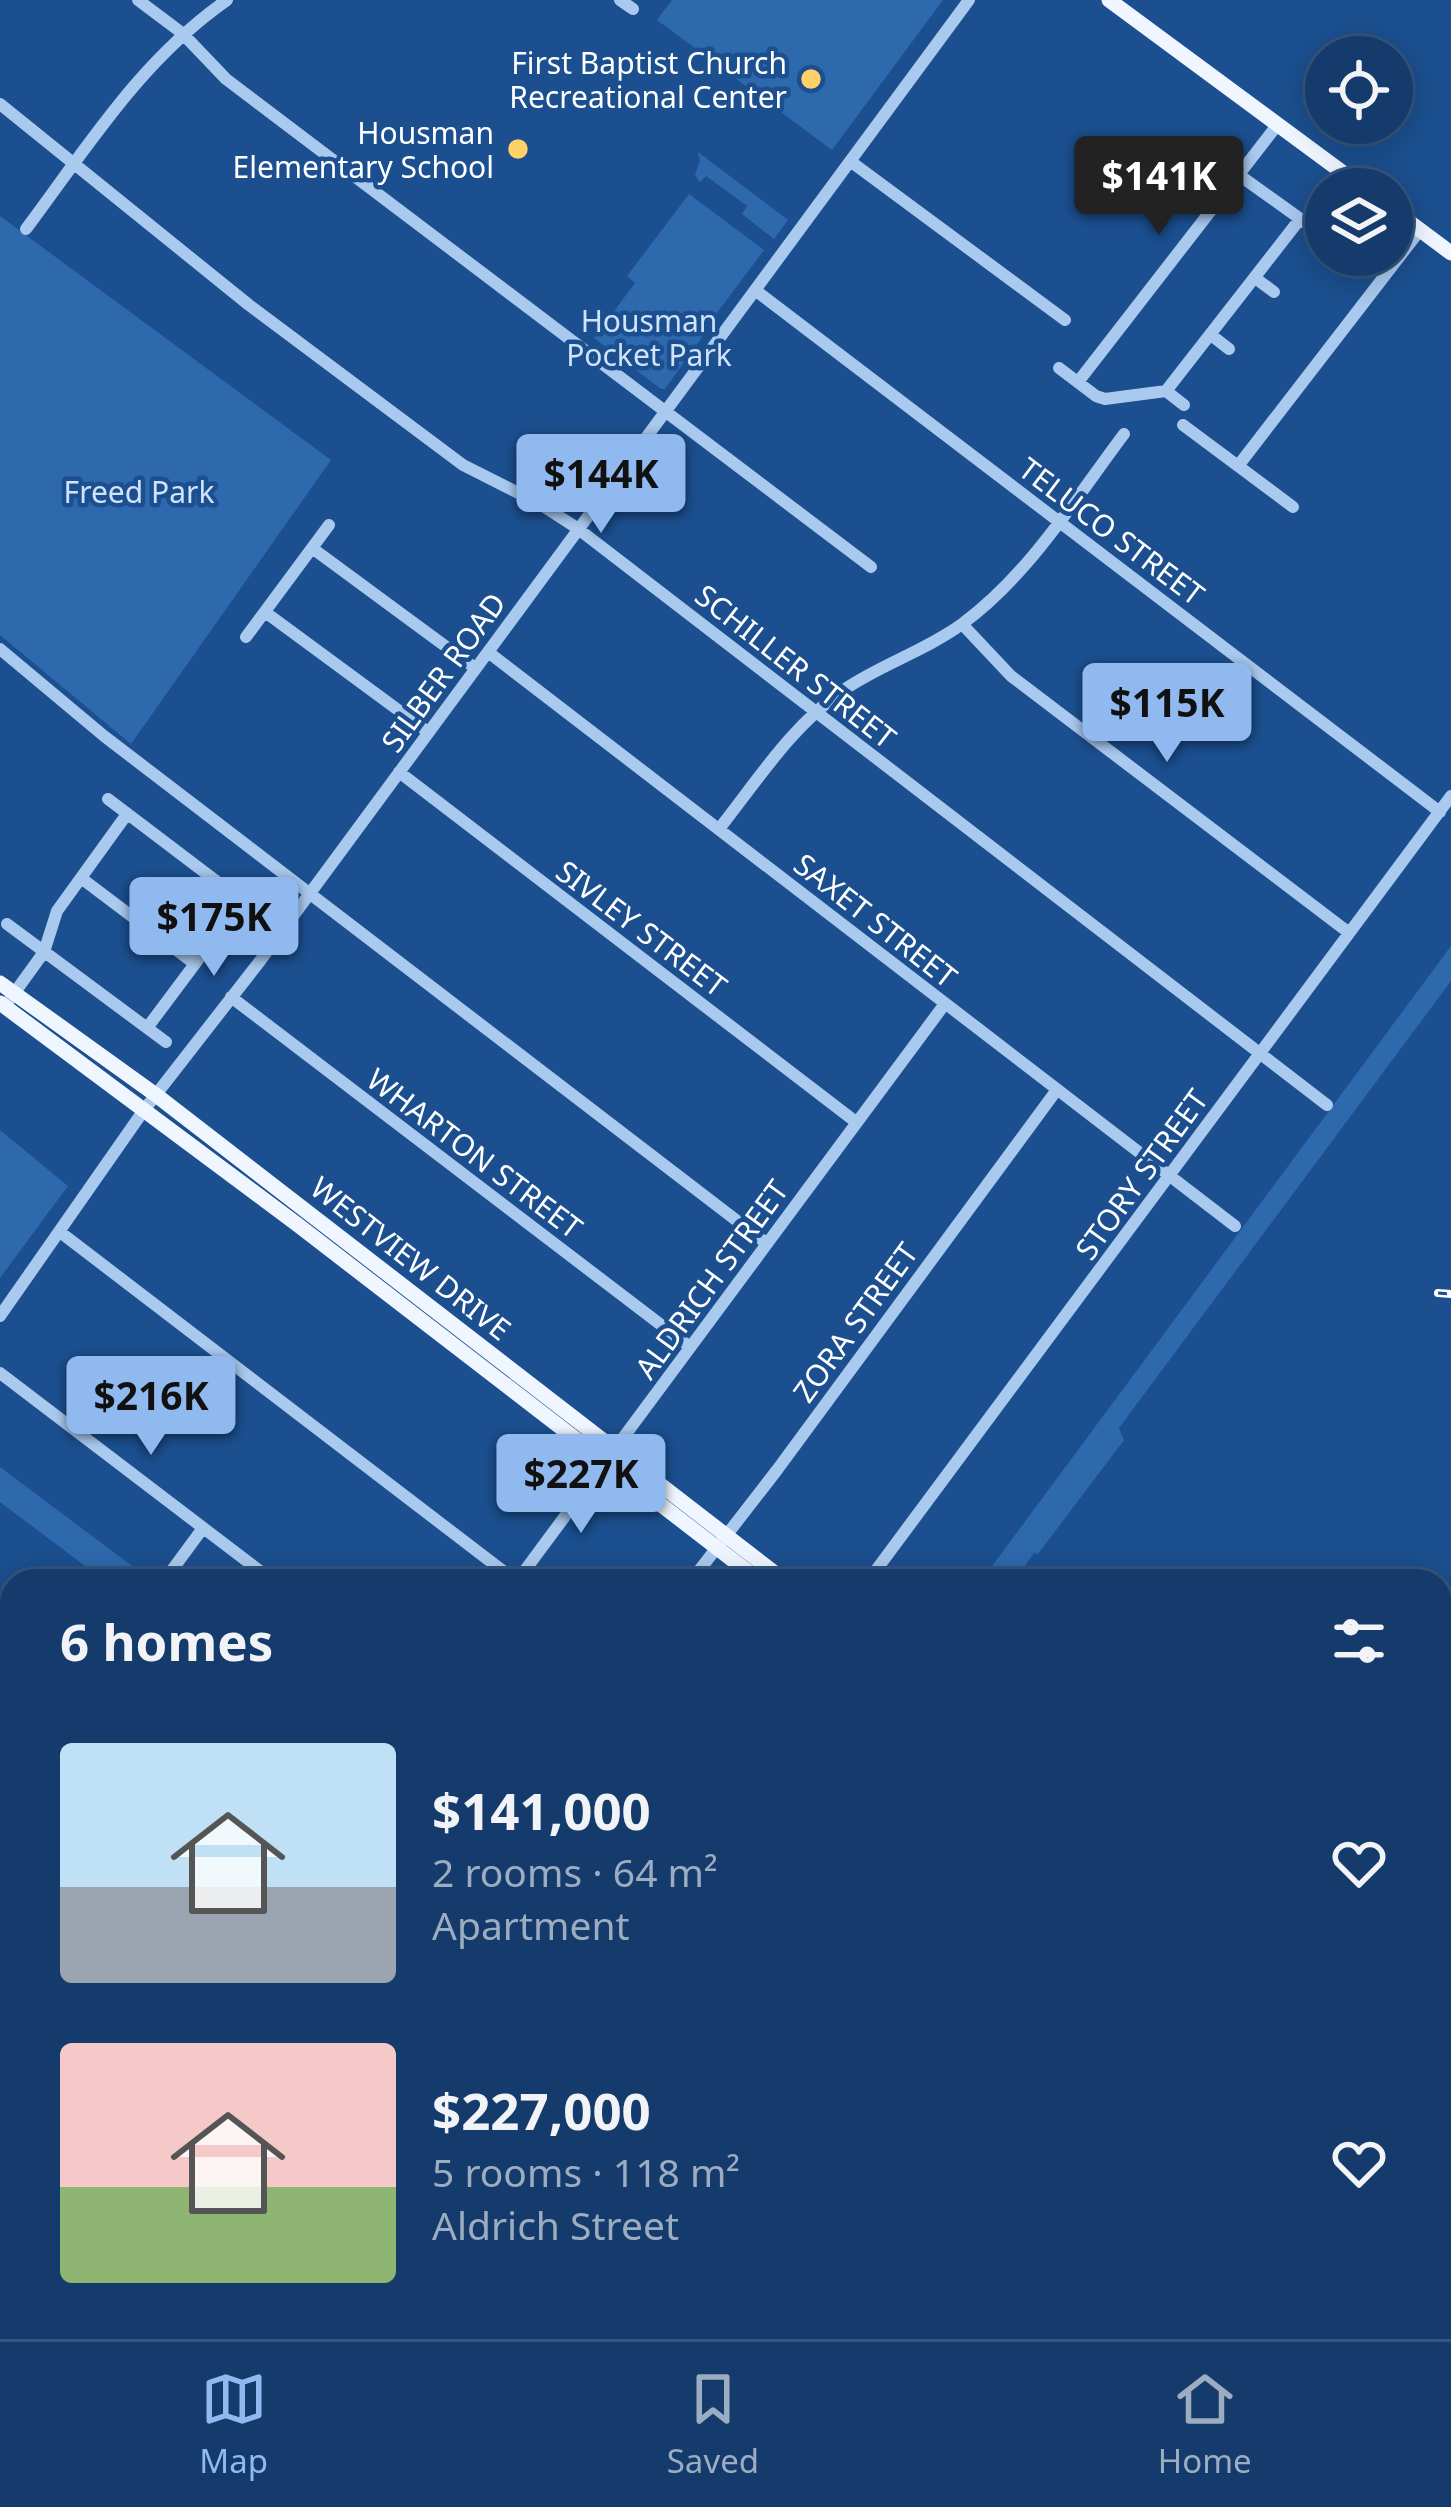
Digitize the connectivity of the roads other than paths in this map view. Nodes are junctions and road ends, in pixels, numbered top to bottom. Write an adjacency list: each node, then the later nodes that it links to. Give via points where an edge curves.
1 (138, 0): 7 (street)
2 (227, 0): 7 (street)
3 (620, 0): 6 (street)
4 (969, 0): 10 (street, SILBER ROAD)
5 (1109, 0): 9 (main road)
6 (633, 10)
7 (182, 34): 11 (street); 30 (street, via 226,79)
8 (0, 104): 11 (street, SCHILLER STREET)
9 (1278, 124): 12 (main road); 13 (street)
10 (850, 161): 21 (street, SILBER ROAD); 23 (street)
11 (74, 164): 17 (street); 37 (street, SCHILLER STREET, via 464,465)
12 (1337, 168)
13 (1239, 175): 14 (street); 27 (street)
14 (1300, 219): 15 (street); 20 (street)
15 (1305, 222)
16 (1413, 225): 18 (main road)
17 (26, 229)
18 (1420, 230): 19 (main road); 33 (street)
19 (1451, 253)
20 (1255, 278): 22 (street); 24 (street)
21 (755, 290): 30 (street, SILBER ROAD); 35 (street, TELUCO STREET)
22 (1274, 292)
23 (1065, 320)
24 (1211, 335): 25 (street); 28 (street)
25 (1229, 349)
26 (1059, 368): 27 (street)
27 (1078, 382): 28 (street, via 1105,399)
28 (1166, 392): 29 (street)
29 (1184, 404)
30 (667, 410): 37 (street, SILBER ROAD); 39 (street)
31 (1183, 424): 33 (street)
32 (1124, 434): 35 (street)
33 (1238, 466): 34 (street)
34 (1293, 507)
35 (1058, 521): 41 (street); 51 (street, TELUCO STREET)
36 (329, 525): 38 (street)
37 (577, 528): 44 (street, SILBER ROAD); 46 (street, SCHILLER STREET)
38 (312, 548): 40 (street); 45 (street)
39 (871, 567)
40 (266, 612): 42 (street); 47 (street)
41 (962, 625): 46 (street); 59 (street, via 1011,676)
42 (247, 637)
43 (0, 650): 55 (street)
44 (488, 652): 45 (street, SILBER ROAD); 53 (street, SAXET STREET)
45 (475, 668): 47 (street, SILBER ROAD)
46 (816, 712): 53 (street); 67 (street, SCHILLER STREET)
47 (428, 732): 48 (street, SILBER ROAD)
48 (399, 772): 55 (street, SILBER ROAD); 72 (street, SIVLEY STREET)
49 (1451, 796): 51 (street, STORY STREET)
50 (108, 800): 52 (street)
51 (1440, 812): 59 (street, STORY STREET)
52 (127, 814): 54 (street); 56 (street)
53 (719, 829): 64 (street, SAXET STREET)
54 (81, 878): 60 (street, via 57,911); 61 (street)
55 (310, 892): 63 (street, SILBER ROAD); 77 (street)
56 (242, 901): 57 (street); 61 (street)
57 (261, 915)
58 (7, 924): 60 (street)
59 (1348, 932): 67 (street, STORY STREET)
60 (44, 952): 62 (street); 65 (street)
61 (195, 964): 65 (street)
62 (5, 996): 69 (main road, WESTVIEW DRIVE); 71 (main road, WESTVIEW DRIVE)
63 (231, 997): 69 (street, SILBER ROAD); 79 (street, WHARTON STREET)
64 (944, 1005): 68 (street, SAXET STREET); 72 (street, ALDRICH STREET)
65 (147, 1028): 66 (street)
66 (166, 1042)
67 (1258, 1052): 70 (street, SCHILLER STREET); 73 (street, STORY STREET)
68 (1056, 1091): 73 (street, SAXET STREET); 83 (street, ZORA STREET)
69 (155, 1096): 71 (street, SILBER ROAD); 74 (main road, WESTVIEW DRIVE)
70 (1327, 1105)
71 (144, 1110): 74 (main road, WESTVIEW DRIVE); 76 (street, SILBER ROAD)
72 (856, 1122): 77 (street, ALDRICH STREET)
73 (1171, 1176): 75 (street, SAXET STREET); 91 (street, STORY STREET)
74 (303, 1219): 81 (main road, WESTVIEW DRIVE)
75 (1235, 1226)
76 (60, 1232): 78 (street, SILBER ROAD); 86 (street)
77 (766, 1243): 79 (street, ALDRICH STREET)
78 (0, 1316)
79 (690, 1347): 81 (street, ALDRICH STREET)
80 (0, 1373): 82 (street)
81 (610, 1456): 83 (main road, WESTVIEW DRIVE); 87 (street, ALDRICH STREET)
82 (203, 1528): 84 (street); 85 (street)
83 (720, 1542): 88 (street, ZORA STREET); 89 (main road, WESTVIEW DRIVE); 90 (main road, WESTVIEW DRIVE)
84 (173, 1569)
85 (257, 1569)
86 (501, 1569)
87 (526, 1569)
88 (700, 1569)
89 (748, 1569)
90 (765, 1569)
91 (877, 1569)

